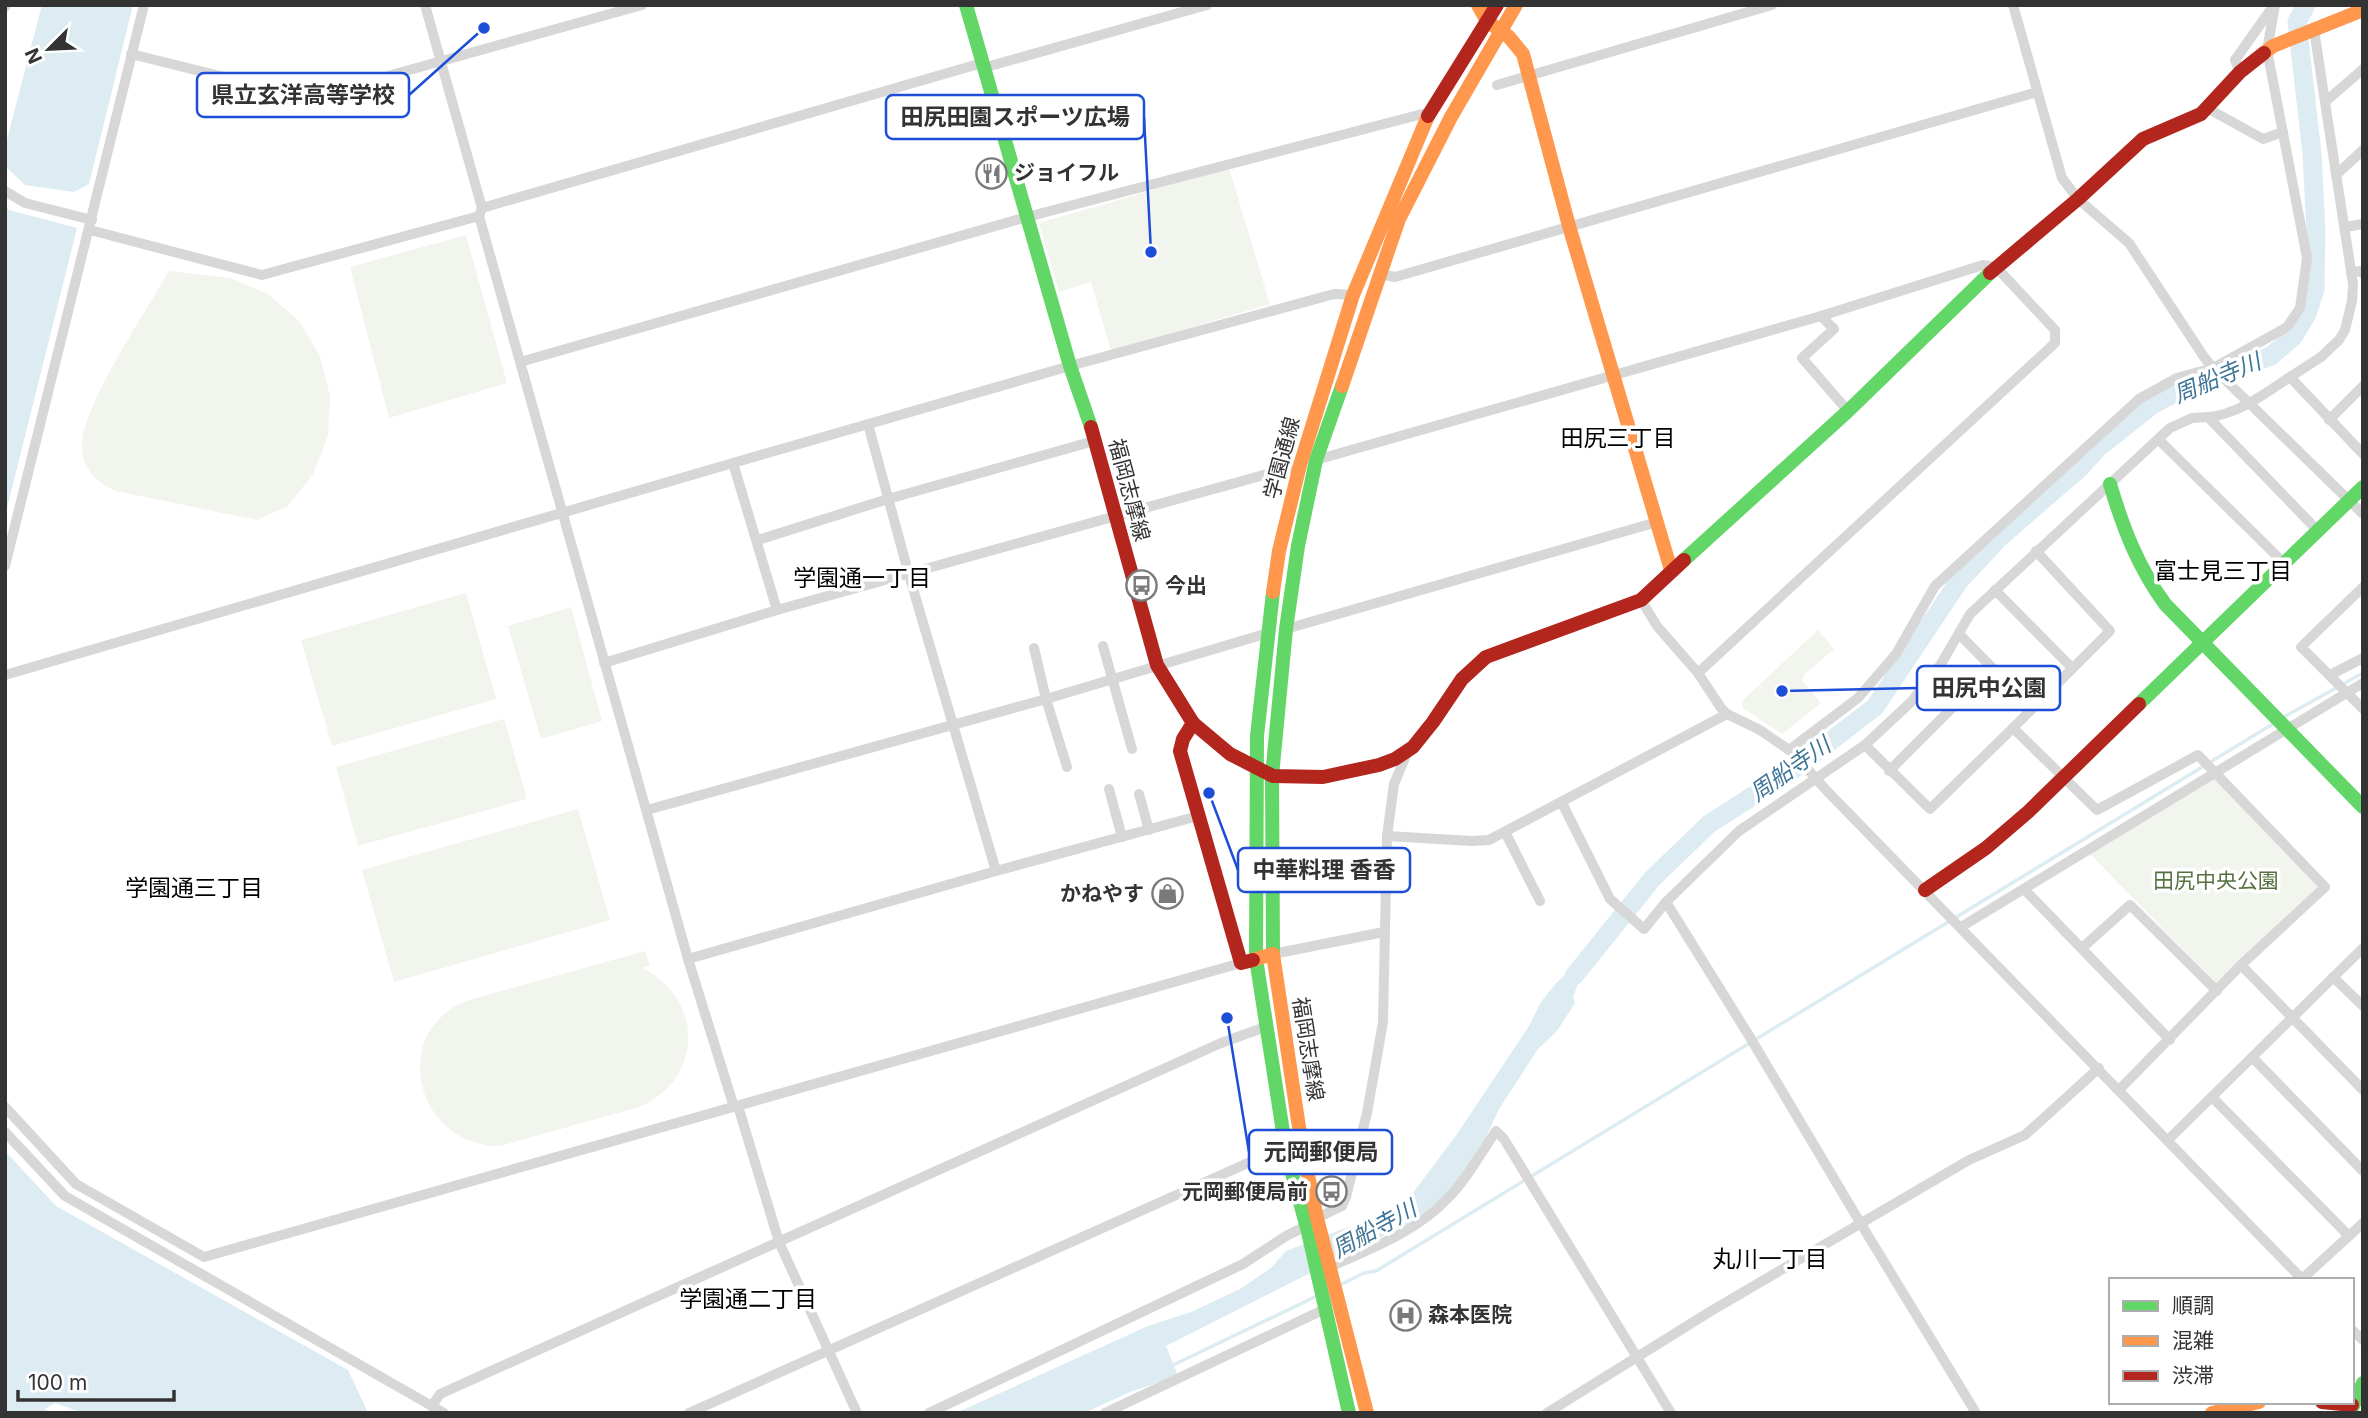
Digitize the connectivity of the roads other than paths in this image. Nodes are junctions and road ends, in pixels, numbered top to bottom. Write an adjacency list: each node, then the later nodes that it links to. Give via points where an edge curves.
1 (144, 5): 17 (street)
2 (425, 5): 18 (street)
3 (642, 5): 18 (street)
4 (966, 5): 19 (street, 福岡志摩線)
5 (1207, 5): 19 (street)
6 (1478, 5): 13 (street)
7 (1497, 5): 13 (street, 学園通線)
8 (1516, 5): 15 (street, 学園通線)
9 (1772, 5): 22 (street)
10 (2013, 5): 24 (street)
11 (2274, 5): 16 (street); 21 (street, via 2235,60)
12 (2363, 9): 14 (street)
13 (1487, 21): 15 (street); 27 (street, 学園通線)
14 (2311, 30): 16 (street); 25 (street)
15 (1500, 31): 22 (street, via 1523,54); 41 (street, 学園通線, via 1426,162)
16 (2270, 48): 21 (street); 28 (street)
17 (131, 54): 18 (street, via 309,98); 36 (street)
18 (441, 62): 33 (street)
19 (983, 66): 33 (street); 34 (street, 福岡志摩線)
20 (2363, 69): 25 (street)
21 (2240, 72): 26 (street)
22 (1529, 76): 23 (street); 37 (street)
23 (1497, 85)
24 (2037, 92): 32 (street, via 2062,178); 37 (street)
25 (2325, 102): 30 (street)
26 (2207, 108): 28 (street, via 2263,139); 32 (street, via 2143,139)
27 (1430, 112): 34 (street); 43 (street, 学園通線)
28 (2283, 132): 47 (street, via 2307,258 2300,308 2287,327)
29 (2363, 150): 30 (street)
30 (2336, 174): 38 (street)
31 (5, 191): 36 (street, via 25,203)
32 (2078, 199): 39 (street); 47 (street, via 2129,243)
33 (481, 212): 36 (street, via 262,275); 45 (street)
34 (1027, 217): 45 (street); 46 (street, 福岡志摩線)
35 (2363, 224): 38 (street)
36 (91, 225): 74 (street)
37 (1569, 226): 41 (street, via 1395,277); 48 (street)
38 (2345, 228): 40 (street)
39 (1996, 267): 44 (street, via 1983,265); 52 (street); 92 (street, via 2055,330 2055,344)
40 (2351, 272): 42 (street); 49 (street, via 2352,301 2345,330 2321,357)
41 (1379, 274): 59 (street, 学園通線)
42 (2363, 274)
43 (1353, 295): 46 (street, via 1334,294); 61 (street, 学園通線)
44 (1821, 316): 48 (street); 52 (street, via 1835,329 1802,358)
45 (520, 362): 66 (street)
46 (1070, 366): 55 (street); 57 (street, 福岡志摩線)
47 (2213, 368): 51 (street); 108 (street, via 2177,378 2139,399 1936,586 1896,654 1858,698)
48 (1612, 375): 59 (street); 69 (street)
49 (2290, 377): 51 (street); 54 (street)
50 (2363, 386): 54 (street)
51 (2248, 402): 53 (street, via 2220,416); 65 (street)
52 (1848, 411): 75 (street)
53 (2207, 417): 56 (street, via 2181,422); 70 (street)
54 (2329, 420): 58 (street)
55 (868, 424): 60 (street); 64 (street)
56 (2159, 440): 62 (street); 73 (street)
57 (1094, 441): 64 (street); 68 (street, 福岡志摩線)
58 (2363, 454)
59 (1316, 460): 81 (street, 学園通線)
60 (733, 463): 66 (street); 71 (street)
61 (1300, 464): 68 (street); 82 (street, 学園通線, via 1279,551)
62 (2110, 484): 72 (street); 84 (street, via 2145,578)
63 (2363, 488): 65 (street)
64 (888, 499): 71 (street); 76 (street)
65 (2349, 501): 67 (street); 70 (street)
66 (563, 513): 88 (street); 93 (street)
67 (2363, 514)
68 (1114, 515): 76 (street); 89 (street, 福岡志摩線)
69 (1657, 522): 75 (street); 81 (street)
70 (2318, 531): 73 (street)
71 (758, 540): 80 (street)
72 (2036, 551): 78 (street); 91 (street, via 2110,631)
73 (2285, 564): 84 (street)
74 (5, 566)
75 (1671, 570): 79 (street)
76 (909, 575): 80 (street); 102 (street)
77 (2363, 587): 94 (street, via 2301,647)
78 (1995, 590): 83 (street, via 1970,614); 91 (street)
79 (1641, 600): 92 (street); 109 (street, via 1523,644 1494,650 1458,682 1428,730)
80 (777, 610): 88 (street)
81 (1286, 629): 114 (street, 学園通線)
82 (1268, 633): 89 (street); 111 (street, 学園通線)
83 (1959, 634): 90 (street); 106 (street, via 1928,682)
84 (2203, 643): 105 (street); 115 (street)
85 (1103, 646): 95 (street)
86 (1034, 648): 98 (street)
87 (2363, 658): 94 (street)
88 (604, 663): 121 (street)
89 (1157, 665): 95 (street); 103 (street, 福岡志摩線)
90 (1992, 668): 99 (street); 112 (street)
91 (2072, 668): 99 (street)
92 (1698, 673): 101 (street)
93 (5, 675)
94 (2330, 675): 97 (street)
95 (1113, 679): 98 (street); 107 (street)
96 (2363, 683): 97 (street)
97 (2347, 692): 100 (street); 105 (street)
98 (1046, 699): 102 (street); 110 (street)
99 (2032, 708): 104 (street)
100 (2363, 709)
101 (1727, 714): 108 (street); 119 (street)
102 (952, 723): 121 (street); 127 (street)
103 (1194, 723): 111 (street, via 1218,745); 122 (street, 福岡志摩線, via 1180,751)
104 (2013, 728): 112 (street, via 1930,809); 115 (street)
105 (2287, 729): 113 (street); 120 (street)
106 (1865, 745): 112 (street); 116 (street)
107 (1132, 749)
108 (1790, 751): 116 (street)
109 (1407, 752): 114 (street, via 1380,765 1320,778); 125 (street, via 1394,784)
110 (1067, 767)
111 (1257, 769): 114 (street); 138 (street, 学園通線)
112 (1889, 771)
113 (2216, 772): 115 (street, via 2198,755 2097,810); 128 (street); 139 (street, via 2325,887)
114 (1272, 776): 136 (street, 学園通線)
115 (2063, 777): 129 (street, via 1986,848)
116 (1815, 778): 129 (street); 131 (street, via 1739,831)
117 (1109, 789): 126 (street)
118 (1139, 794): 123 (street)
119 (1562, 803): 124 (street); 131 (street, via 1610,899 1644,929)
120 (2363, 807)
121 (647, 810): 137 (street)
122 (1198, 817): 123 (street); 138 (street, 福岡志摩線)
123 (1149, 830): 126 (street)
124 (1505, 832): 125 (street, via 1489,840 1472,841); 130 (street)
125 (1387, 836): 133 (street)
126 (1122, 837): 127 (street)
127 (996, 871): 137 (street)
128 (2024, 889): 132 (street); 134 (street)
129 (1925, 890): 132 (street)
130 (1540, 901)
131 (1666, 902): 159 (street)
132 (1961, 927): 147 (street)
133 (1384, 932): 136 (street); 160 (street, via 1383,1022 1367,1113 1342,1206)
134 (2082, 947): 141 (street, via 2130,905); 145 (street)
135 (2363, 948): 140 (street)
136 (1273, 954): 138 (street); 155 (street, 福岡志摩線)
137 (688, 959): 151 (street)
138 (1248, 961): 144 (street, 福岡志摩線); 151 (street)
139 (2241, 965): 141 (street); 143 (street)
140 (2333, 977): 142 (street); 143 (street)
141 (2217, 991): 145 (street)
142 (2363, 1006)
143 (2292, 1016): 146 (street); 149 (street)
144 (1265, 1027): 156 (street, 福岡志摩線); 162 (street)
145 (2170, 1040): 148 (street)
146 (2252, 1056): 150 (street); 157 (street)
147 (2099, 1068): 148 (street); 159 (street, via 2025,1135 1969,1160)
148 (2119, 1090): 154 (street)
149 (2363, 1090)
150 (2211, 1097): 154 (street); 161 (street)
151 (736, 1106): 152 (street, via 204,1257 76,1184); 162 (street)
152 (5, 1107)
153 (5, 1132): 172 (street, via 65,1196)
154 (2168, 1140): 164 (street)
155 (1302, 1147): 156 (street); 160 (street, 福岡志摩線)
156 (1286, 1151): 160 (street, 福岡志摩線); 167 (street, via 1268,1154)
157 (2363, 1171)
158 (2363, 1223): 161 (street)
159 (1861, 1224): 168 (street); 183 (street)
160 (1311, 1225): 163 (street, 福岡志摩線); 166 (street); 177 (street, via 1243,1264)
161 (2349, 1236): 165 (street)
162 (779, 1242): 167 (street); 172 (street, via 440,1394)
163 (1330, 1267): 166 (street, 福岡志摩線); 168 (street, via 1396,1235 1448,1199 1496,1131)
164 (2302, 1278)
165 (2304, 1278)
166 (1332, 1305): 178 (street); 179 (street, 福岡志摩線); 180 (street, 福岡志摩線)
167 (830, 1351): 175 (street); 176 (street)
168 (1637, 1356): 181 (street); 182 (street)
169 (2363, 1383): 173 (street)
170 (2250, 1404): 184 (street)
171 (2333, 1404): 173 (street)
172 (432, 1406): 174 (street)
173 (2355, 1408)
174 (444, 1413)
175 (689, 1413)
176 (857, 1413)
177 (929, 1413)
178 (1105, 1413)
179 (1349, 1413)
180 (1367, 1413)
181 (1547, 1413)
182 (1671, 1413)
183 (1976, 1413)
184 (2212, 1413)

